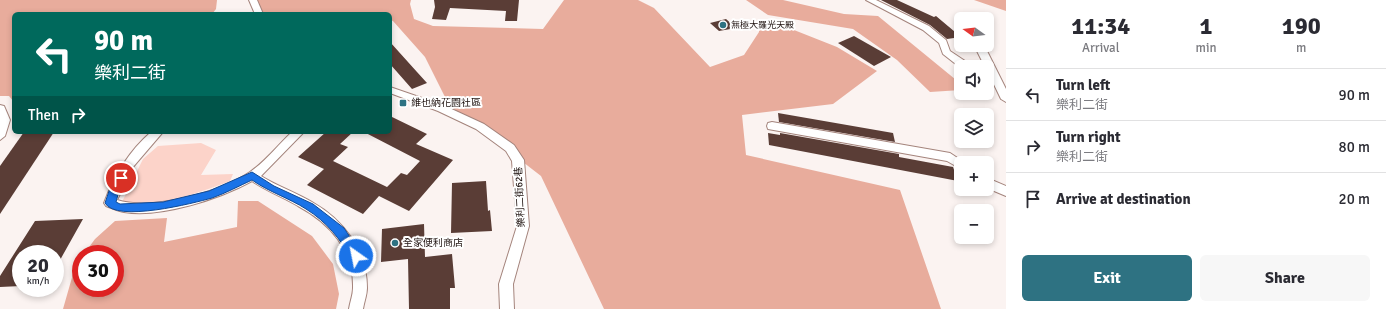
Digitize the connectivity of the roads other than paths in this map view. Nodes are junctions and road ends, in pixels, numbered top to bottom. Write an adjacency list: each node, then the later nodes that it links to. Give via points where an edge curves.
1 (253, 0): 3 (street)
2 (870, 0): 4 (street, via 926,28 943,42 946,52)
3 (258, 12)
4 (955, 60)
5 (994, 80): 7 (street)
6 (392, 91): 18 (street, 樂利二街62巷, via 455,115 493,134 515,154 518,160 523,226 506,284)
7 (1006, 99)
8 (0, 108): 12 (street, via 5,120)
9 (772, 126): 13 (street, via 950,157)
10 (156, 134): 14 (street, via 136,153 114,191 110,203 118,208 163,206 211,194)
11 (297, 134): 14 (street)
12 (0, 136)
13 (954, 160)
14 (252, 176): 17 (street, via 310,207 340,231 356,256 360,288)
15 (994, 186): 16 (street)
16 (1006, 191)
17 (356, 309)
18 (507, 309)

